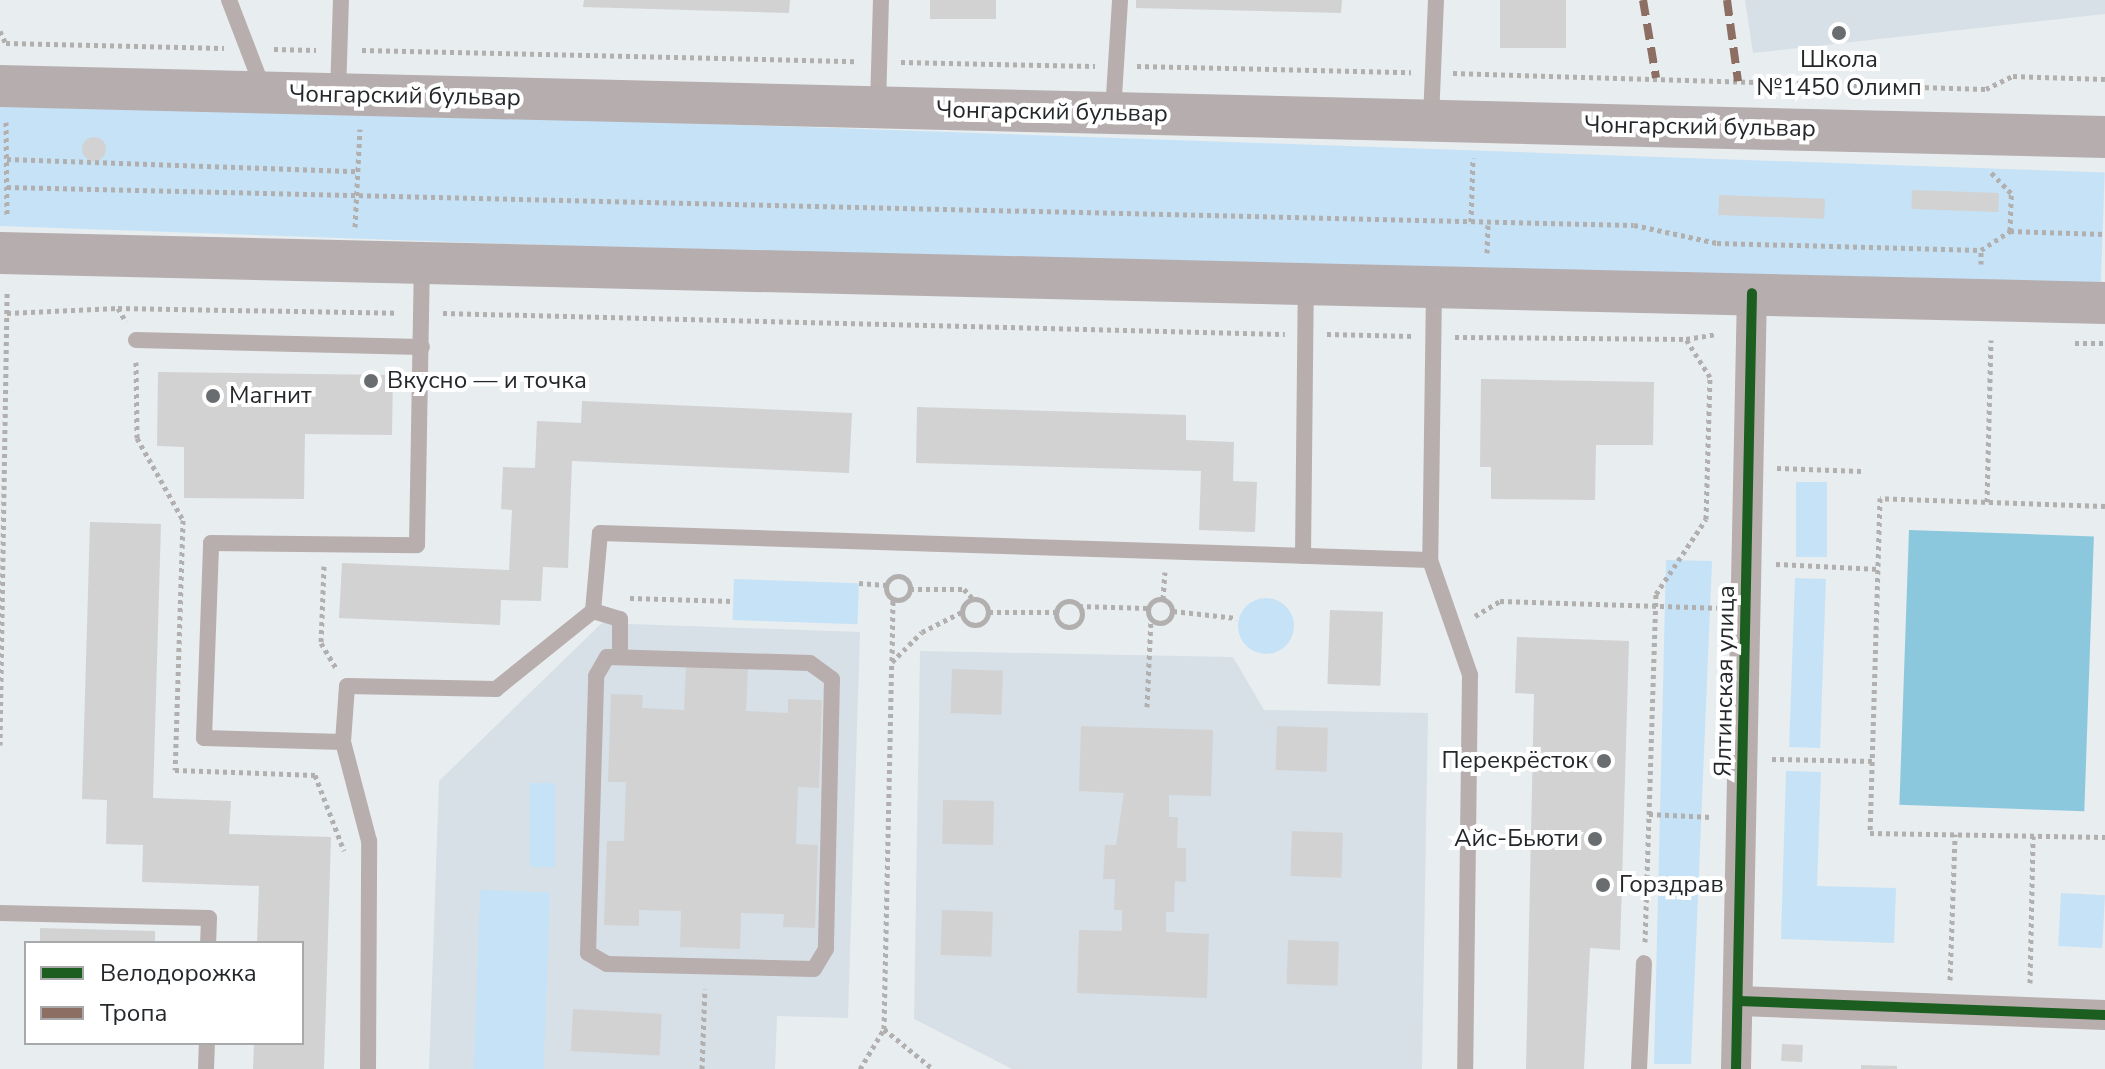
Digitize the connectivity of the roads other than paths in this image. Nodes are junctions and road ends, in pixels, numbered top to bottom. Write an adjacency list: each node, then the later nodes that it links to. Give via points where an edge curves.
1 (229, 0): 7 (lane)
2 (341, 0): 8 (lane, via 339,50)
3 (881, 0): 9 (lane)
4 (1120, 0): 10 (lane)
5 (1436, 0): 11 (lane)
6 (3, 86): 7 (main road, Чонгарский бульвар)
7 (265, 92): 8 (main road, Чонгарский бульвар)
8 (350, 94): 9 (main road, Чонгарский бульвар)
9 (878, 108): 10 (main road, Чонгарский бульвар)
10 (1113, 113): 11 (main road, Чонгарский бульвар)
11 (1431, 121): 12 (main road, Чонгарский бульвар)
12 (2105, 137)
13 (3, 253): 14 (main road)
14 (422, 263): 15 (main road); 20 (lane)
15 (1306, 281): 16 (main road); 21 (lane)
16 (1435, 284): 17 (main road); 22 (lane)
17 (1752, 293): 18 (main road); 29 (street, Ялтинская улица)
18 (2105, 303)
19 (136, 340): 20 (lane)
20 (422, 347): 25 (lane, via 417,545 211,543 204,738)
21 (1303, 556): 22 (lane); 23 (lane, via 600,533)
22 (1430, 560): 34 (lane, via 1470,675)
23 (594, 604): 24 (lane, via 620,619); 25 (lane, via 496,689 347,686)
24 (620, 657): 24 (lane, via 810,663 832,679 823,961 804,971 705,968 607,964 588,953 596,676 599,663)
25 (343, 742): 33 (lane, via 369,841)
26 (0, 913): 27 (lane, via 209,918)
27 (208, 941)
28 (1644, 963): 35 (lane)
29 (1739, 1001): 30 (street); 36 (street, Ялтинская улица)
30 (2105, 1015)
31 (207, 1045): 32 (lane)
32 (206, 1069)
33 (368, 1069)
34 (1465, 1069)
35 (1639, 1069)
36 (1736, 1069)

